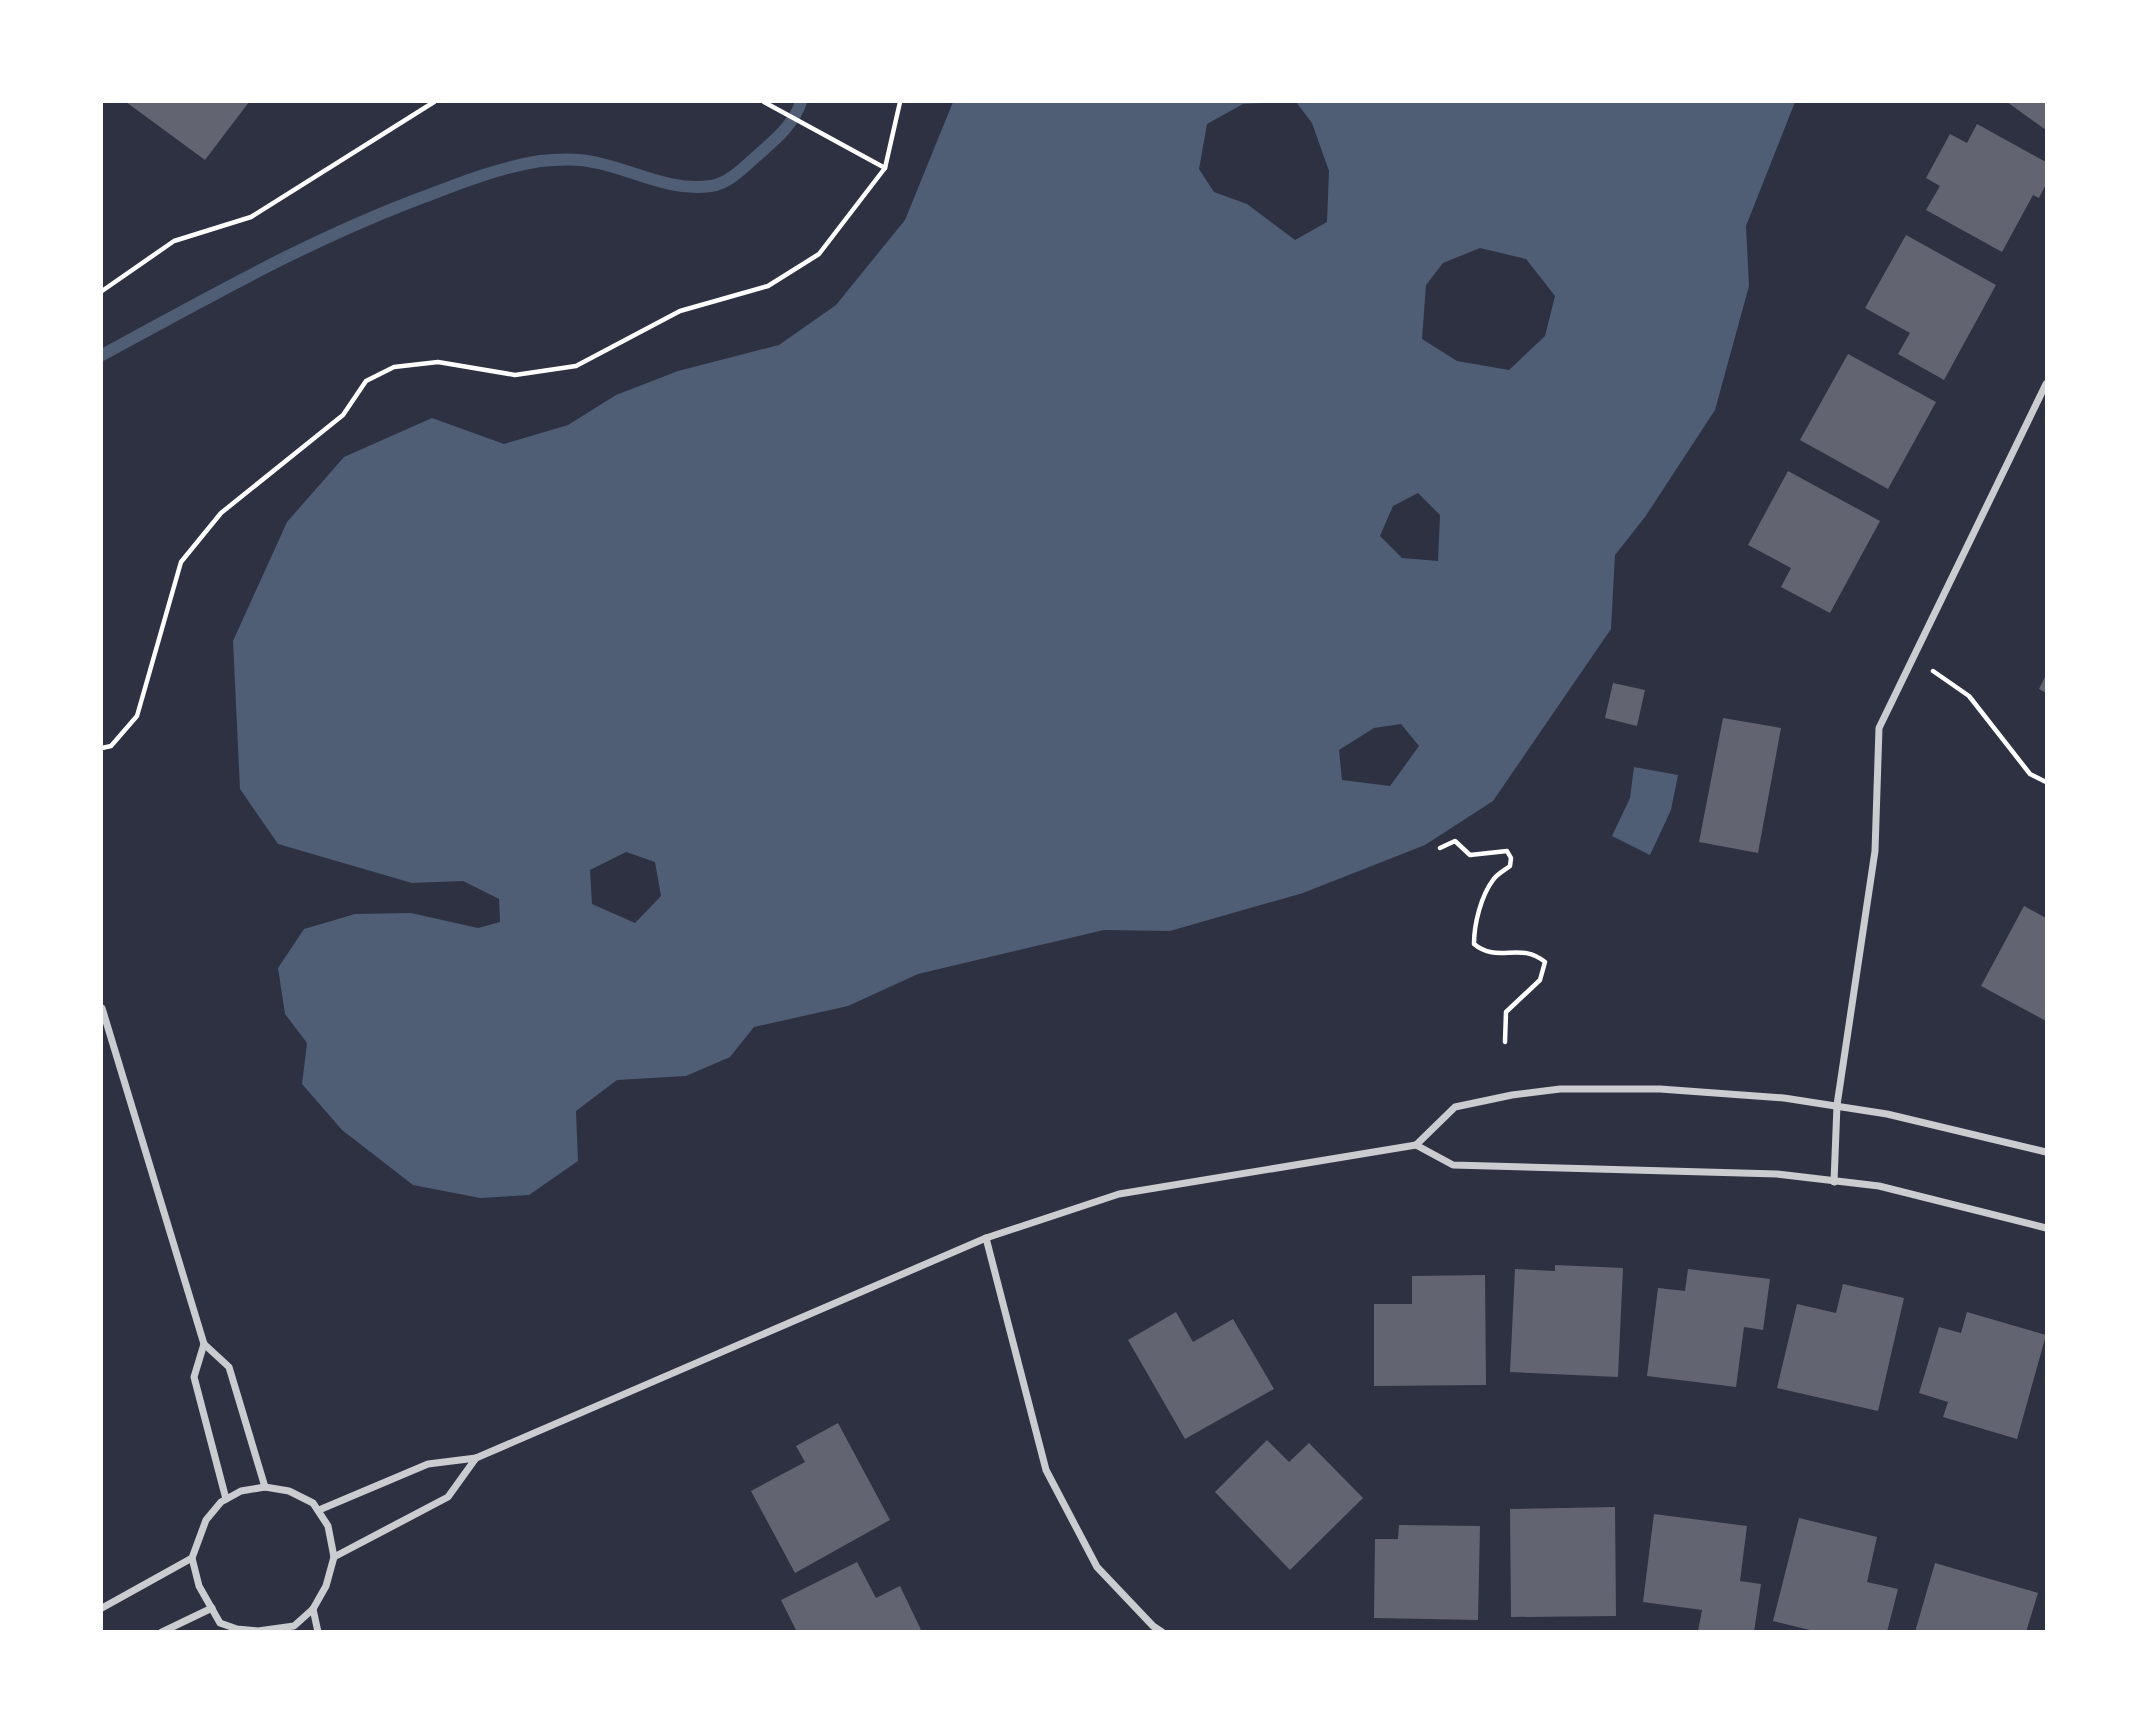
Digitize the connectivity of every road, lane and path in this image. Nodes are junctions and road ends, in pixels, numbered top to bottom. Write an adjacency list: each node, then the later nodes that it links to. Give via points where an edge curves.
1 (434, 102): 5 (path, via 251,218 174,241)
2 (764, 102): 4 (path)
3 (900, 102): 4 (path)
4 (885, 168): 8 (path, via 819,254 768,286 681,311 576,366 515,375 438,362 394,367 366,382 343,415 221,513 181,562 137,716 111,746)
5 (102, 291)
6 (2046, 384): 7 (street)
7 (1912, 660): 9 (path, via 1969,695 2030,774); 13 (street, via 1880,729 1875,851)
8 (102, 748)
9 (2046, 782)
10 (1440, 848): 12 (path, via 1455,841 1470,855 1507,851 1511,858 1510,866 1493,878 1485,895 1474,944 1495,954 1535,954 1545,962 1540,980 1506,1012)
11 (102, 1008): 19 (street)
12 (1505, 1042)
13 (1837, 1105): 14 (street, via 1744,1094 1560,1089 1455,1107); 15 (street); 16 (street)
14 (1416, 1145): 16 (street, via 1453,1165 1777,1174); 18 (street, via 1119,1194)
15 (2046, 1152)
16 (1834, 1182): 17 (street, via 1879,1186)
17 (2046, 1228)
18 (986, 1238): 20 (street); 32 (street, via 1046,1470 1097,1567)
19 (204, 1344): 21 (street, via 229,1367); 22 (street, via 194,1377)
20 (476, 1458): 23 (street, via 428,1464); 24 (street, via 447,1497)
21 (265, 1487): 22 (street); 23 (street, via 297,1494)
22 (226, 1499): 25 (street, via 206,1520)
23 (319, 1510): 24 (street, via 328,1526)
24 (334, 1557): 28 (street)
25 (192, 1558): 26 (street); 27 (street, via 199,1586)
26 (102, 1608)
27 (212, 1608): 29 (street, via 220,1623); 30 (street)
28 (313, 1609): 29 (street, via 294,1626); 31 (street)
29 (258, 1631)
30 (162, 1632)
31 (318, 1632)
32 (1162, 1632)

